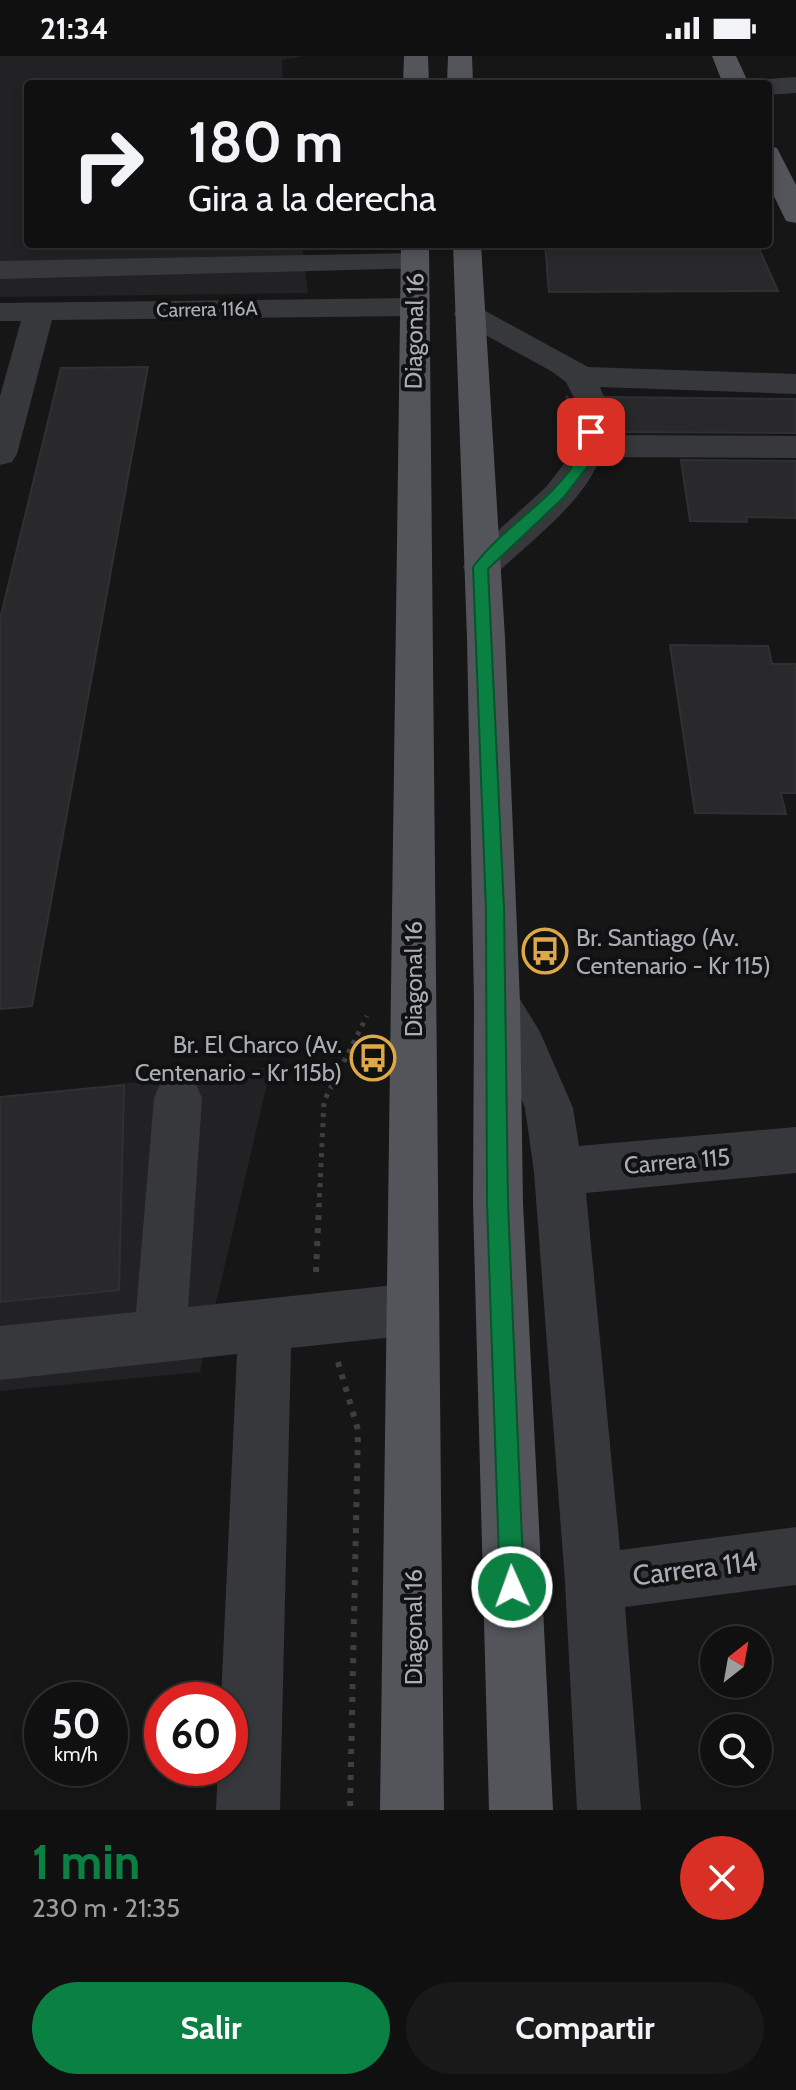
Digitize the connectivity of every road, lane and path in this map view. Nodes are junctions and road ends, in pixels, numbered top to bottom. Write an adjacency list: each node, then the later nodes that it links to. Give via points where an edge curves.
1 (416, 56): 4 (main road)
2 (460, 56): 5 (main road)
3 (724, 56): 6 (main road)
4 (416, 80)
5 (460, 80)
6 (734, 80)
7 (796, 85): 8 (street)
8 (772, 87)
9 (772, 163): 10 (main road)
10 (796, 215)
11 (467, 248): 18 (main road)
12 (414, 253): 13 (street); 15 (main road, Diagonal 16)
13 (251, 254): 14 (street)
14 (0, 270)
15 (414, 307): 17 (street, Carrera 116A); 29 (main road, Diagonal 16)
16 (0, 312): 17 (street, Carrera 116A)
17 (39, 312): 22 (street)
18 (469, 314): 20 (street, via 528,343 584,387); 23 (main road)
19 (796, 384): 20 (street)
20 (714, 414): 21 (street); 23 (street, via 589,439 580,467 558,495)
21 (796, 447)
22 (0, 454)
23 (481, 567): 24 (main road)
24 (497, 1002): 28 (street, via 524,1047 549,1108); 39 (main road, via 498,1203)
25 (372, 1006): 30 (path, via 324,1101 315,1290)
26 (178, 1098): 32 (street)
27 (796, 1150): 28 (street, Carrera 115)
28 (559, 1172): 35 (street)
29 (413, 1309): 30 (street); 38 (main road, Diagonal 16)
30 (325, 1319): 31 (street); 37 (path, via 358,1430)
31 (265, 1325): 32 (street); 36 (street)
32 (160, 1336): 33 (street)
33 (0, 1353)
34 (796, 1556): 35 (street, Carrera 114)
35 (594, 1582): 40 (street)
36 (248, 1810)
37 (350, 1810)
38 (412, 1810)
39 (521, 1810)
40 (609, 1810)

